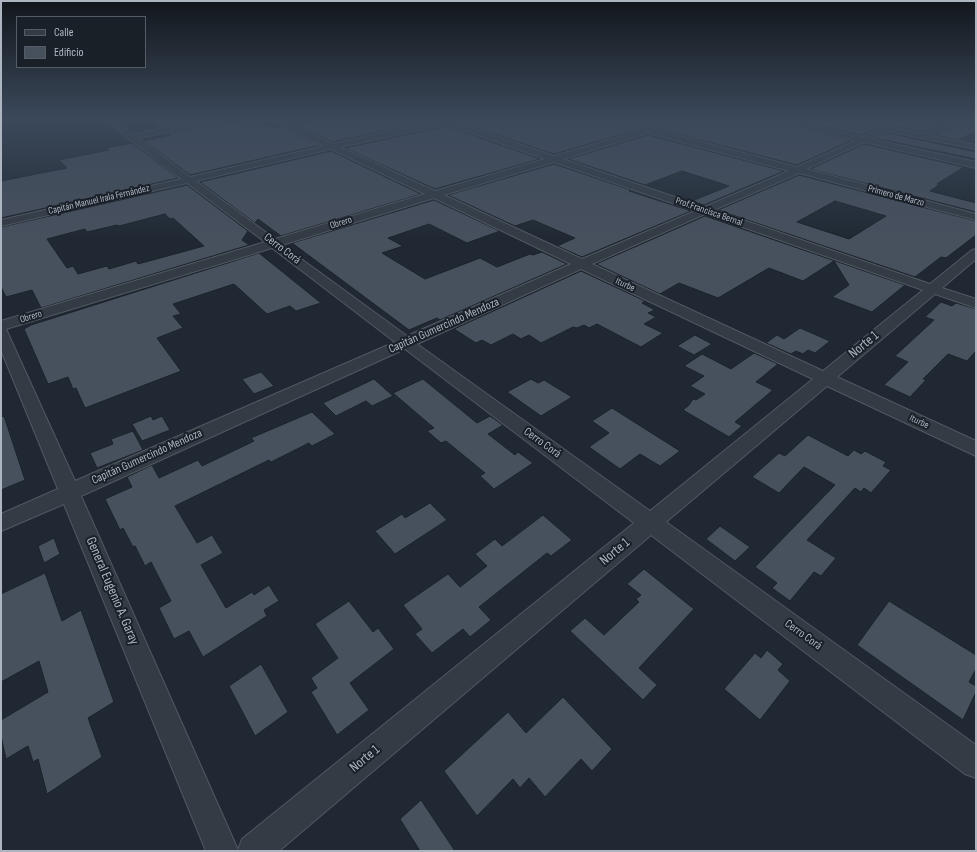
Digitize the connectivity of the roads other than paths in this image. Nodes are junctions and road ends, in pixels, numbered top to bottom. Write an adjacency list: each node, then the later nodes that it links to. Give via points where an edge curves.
1 (162, 160): 11 (street, Cerro Corá)
2 (274, 160): 11 (street, Capitán Manuel Irala Fernández)
3 (359, 160): 12 (street, Iturbe)
4 (549, 160): 12 (street, Obrero)
5 (554, 160): 13 (street, Prof.Francisca Bernal)
6 (758, 160): 10 (street, Primero de Marzo)
7 (820, 160): 10 (street, Capitán Gumercindo Mendoza)
8 (952, 160): 9 (street)
9 (976, 165)
10 (798, 170): 13 (street, Capitán Gumercindo Mendoza); 14 (street, Primero de Marzo)
11 (188, 179): 15 (street, Capitán Manuel Irala Fernández); 16 (street, Cerro Corá)
12 (435, 194): 16 (street, Obrero); 18 (street, Iturbe)
13 (706, 211): 18 (street, Capitán Gumercindo Mendoza); 19 (street, Prof.Francisca Bernal)
14 (976, 217)
15 (1, 224)
16 (276, 243): 21 (street, Obrero); 23 (street, Cerro Corá)
17 (976, 253): 19 (street, Norte 1)
18 (582, 264): 23 (street, Capitán Gumercindo Mendoza); 24 (street, Iturbe)
19 (932, 289): 20 (street, Prof.Francisca Bernal); 24 (street, Norte 1)
20 (976, 304)
21 (1, 326)
22 (1, 332): 26 (street, General Eugenio A. Garay)
23 (406, 343): 26 (street, Capitán Gumercindo Mendoza); 28 (street, Cerro Corá)
24 (824, 378): 25 (street, Iturbe); 28 (street, Norte 1)
25 (976, 449)
26 (70, 492): 27 (street, Capitán Gumercindo Mendoza); 30 (street, General Eugenio A. Garay)
27 (1, 523)
28 (650, 523): 29 (street, Cerro Corá); 31 (street, Norte 1)
29 (976, 763)
30 (222, 851)
31 (254, 851)

